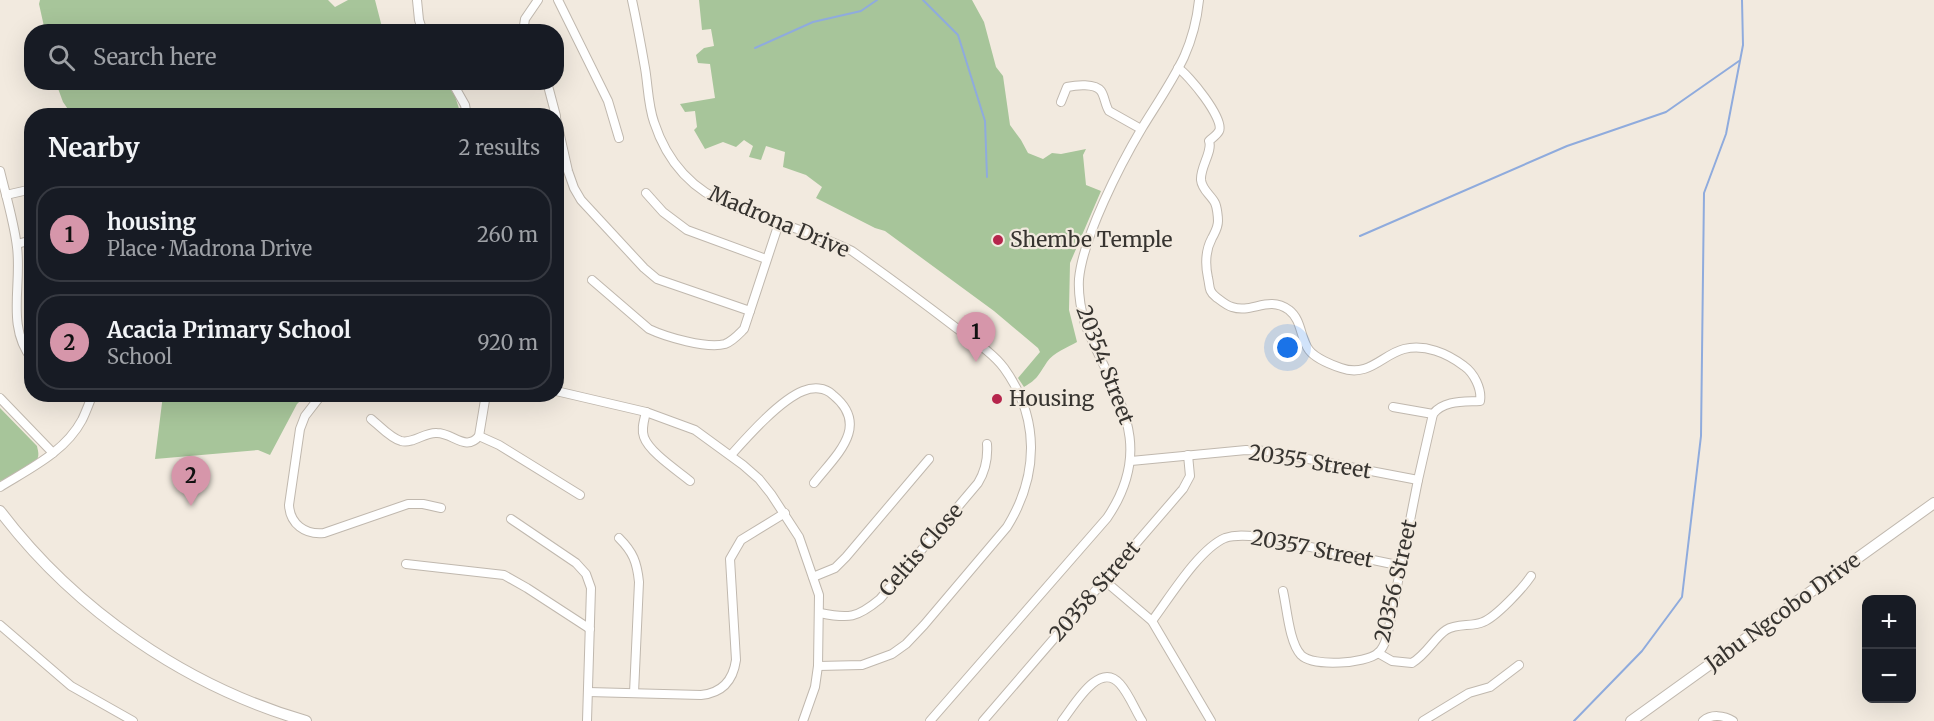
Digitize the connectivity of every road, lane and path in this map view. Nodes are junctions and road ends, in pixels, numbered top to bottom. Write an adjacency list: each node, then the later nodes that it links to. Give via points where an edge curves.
1 (417, 0): 6 (street)
2 (538, 0): 7 (street)
3 (558, 0): 15 (street, via 608,101)
4 (632, 0): 21 (street, Madrona Drive, via 653,121 678,169 710,197)
5 (1199, 0): 8 (street, 20354 Street, via 1192,34)
6 (420, 24)
7 (524, 24)
8 (1178, 68): 14 (street, 20354 Street); 35 (street, via 1206,100 1220,128 1209,141 1201,182 1215,203 1218,221 1206,256 1209,290 1232,307 1271,303 1285,308 1295,315 1308,349 1346,370 1370,368 1405,348 1441,351 1468,369 1481,401 1450,404)
9 (457, 90): 12 (street)
10 (549, 90): 13 (street)
11 (1060, 102): 14 (street, via 1067,87 1097,88 1108,111)
12 (466, 108)
13 (554, 108)
14 (1141, 129): 43 (street, 20354 Street, via 1095,226 1079,280 1085,324 1129,424)
15 (619, 138)
16 (564, 149): 26 (street, via 581,200 644,268 663,282)
17 (0, 171): 20 (street)
18 (24, 191): 20 (street)
19 (646, 193): 24 (street, via 687,230)
20 (6, 195): 23 (street)
21 (778, 223): 24 (street); 67 (street, Madrona Drive, via 852,251 983,348 1003,367 1018,392 1031,438 1027,487 1018,510 924,625 906,644 879,660 862,666)
22 (24, 242): 23 (street)
23 (17, 244): 27 (street, via 18,329)
24 (766, 258): 26 (street)
25 (592, 280): 26 (street, via 649,329 706,345 726,344 734,339 744,329)
26 (750, 311)
27 (24, 346)
28 (564, 392): 34 (street)
29 (0, 398): 39 (street)
30 (90, 402): 39 (street, via 70,438)
31 (316, 402): 50 (street, via 300,429 289,505 298,526 311,533 324,533 408,504)
32 (485, 402): 37 (street)
33 (1393, 407): 35 (street)
34 (646, 412): 40 (street, via 695,430); 45 (street, via 646,441)
35 (1433, 414): 44 (street, 20356 Street)
36 (371, 419): 37 (street, via 403,441 436,432 465,443)
37 (479, 436): 48 (street)
38 (987, 444): 61 (street, Celtis Close, via 988,459 978,483 880,599 850,617)
39 (53, 453): 47 (street)
40 (731, 455): 46 (street, via 795,395 816,388 825,390 847,411 851,429); 52 (street, via 759,480)
41 (1188, 455): 43 (street, 20355 Street); 44 (street, 20355 Street, via 1266,452); 59 (street, 20358 Street, via 1188,481)
42 (929, 459): 58 (street, via 846,557 835,568)
43 (1131, 461): 74 (street, 20354 Street, via 1120,500 1107,518)
44 (1418, 480): 56 (street, 20356 Street)
45 (690, 481)
46 (814, 483)
47 (0, 487)
48 (580, 495)
49 (1934, 503): 80 (main road, Jabu Ngcobo Drive)
50 (441, 508)
51 (0, 511): 71 (main road, via 61,578 116,626 153,651 246,699)
52 (785, 513): 58 (street, via 799,537); 69 (street, via 741,540 730,559 736,660 727,684 701,695)
53 (511, 519): 64 (street, via 586,574 591,588)
54 (619, 538): 69 (street, via 631,550 639,582)
55 (406, 564): 64 (street, via 504,575)
56 (1402, 566): 62 (street, 20357 Street, via 1240,535 1205,551); 65 (street, 20356 Street, via 1387,637)
57 (1531, 576): 65 (street, via 1489,619 1447,629 1412,663 1392,661)
58 (813, 577): 61 (street)
59 (1105, 580): 62 (street); 75 (street, 20358 Street)
60 (1283, 591): 65 (street, 20356 Street, via 1296,647 1306,658 1353,662)
61 (820, 614): 67 (street)
62 (1152, 621): 78 (street)
63 (0, 625): 70 (street, via 71,686)
64 (590, 629): 68 (street)
65 (1378, 653)
66 (1519, 665): 79 (street, via 1490,687 1469,693)
67 (818, 666): 73 (street)
68 (588, 692): 69 (street); 72 (street)
69 (634, 693)
70 (133, 721)
71 (306, 721)
72 (587, 721)
73 (803, 721)
74 (930, 721)
75 (983, 721)
76 (1062, 721): 77 (street, via 1086,690 1107,677 1120,685)
77 (1142, 721)
78 (1211, 721)
79 (1423, 721)
80 (1631, 721)
81 (1703, 721): 82 (street, via 1714,716)
82 (1733, 721)

